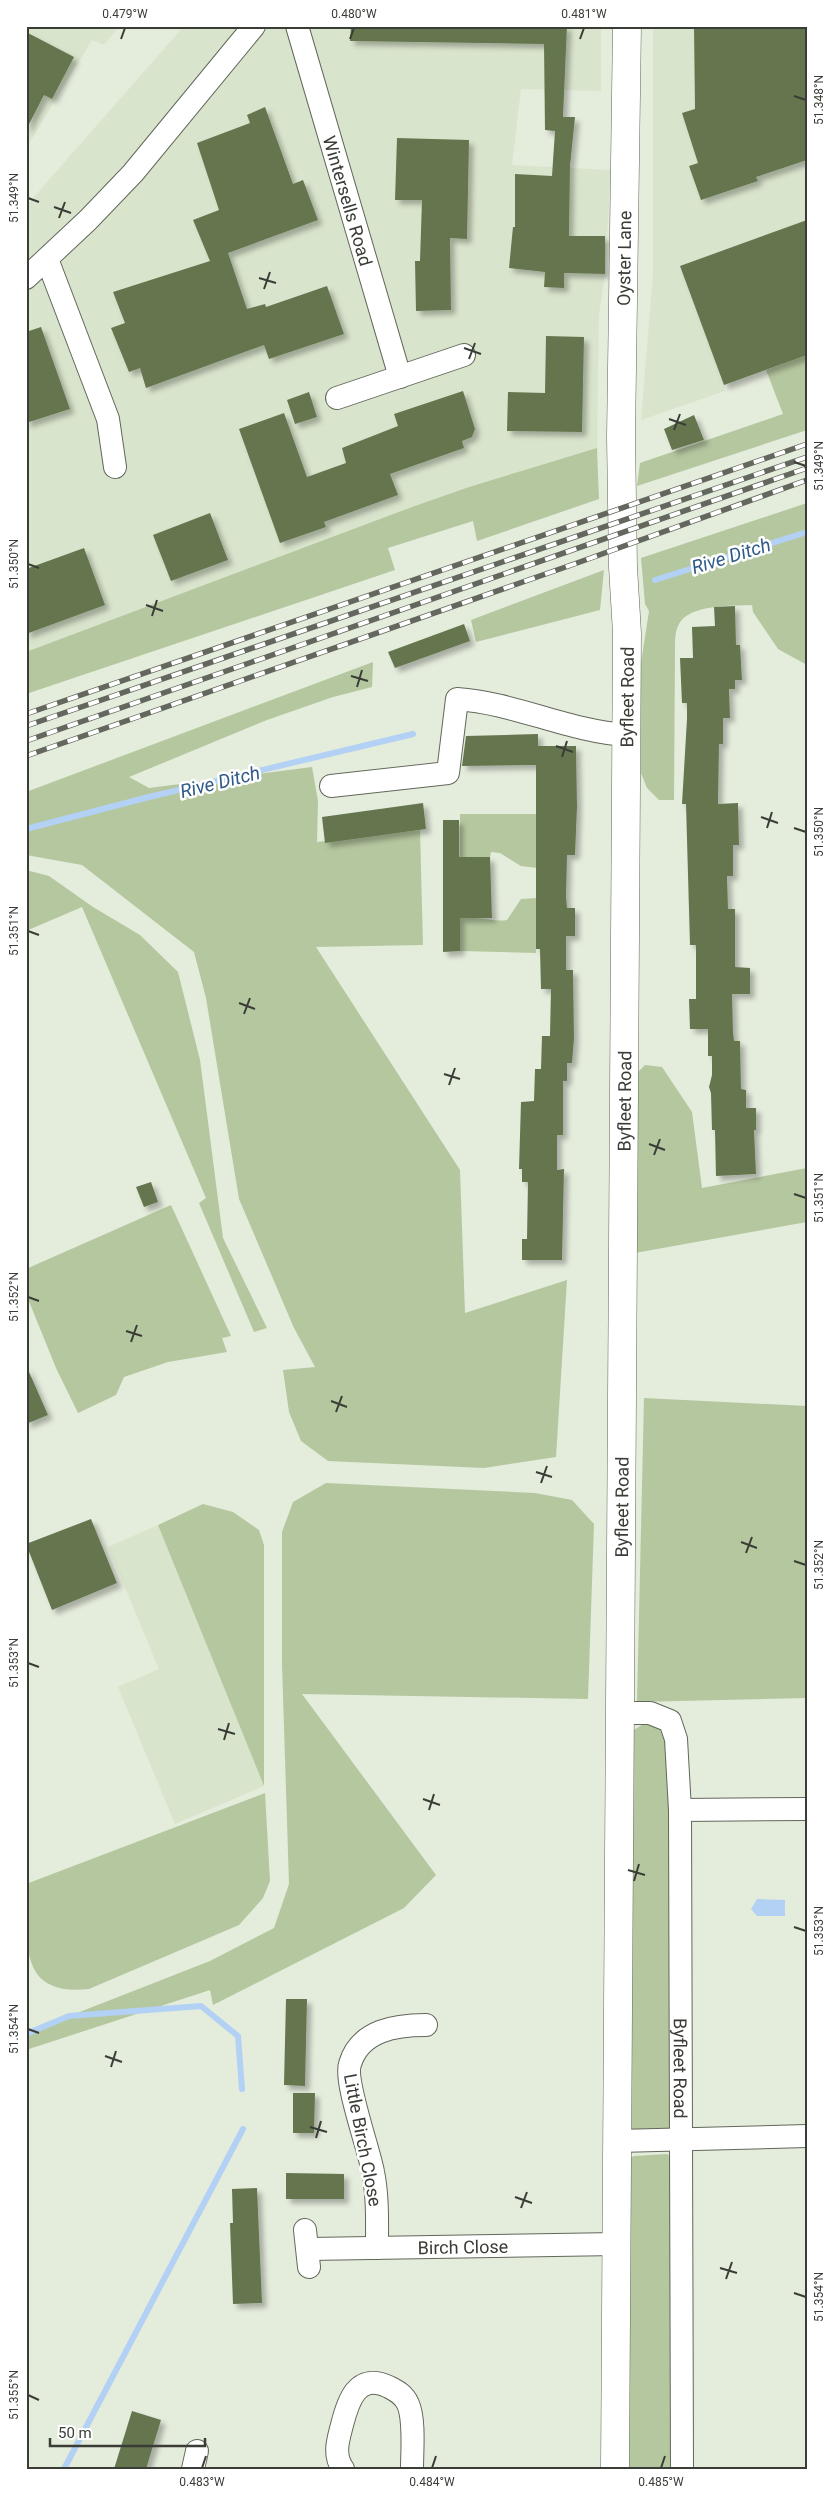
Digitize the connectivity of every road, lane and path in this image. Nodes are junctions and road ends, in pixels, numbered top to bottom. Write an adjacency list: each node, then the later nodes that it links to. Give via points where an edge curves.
1 (254, 26): 4 (street, via 133,173)
2 (297, 26): 7 (street, Wintersells Road)
3 (627, 26): 10 (main road, Oyster Lane)
4 (47, 258): 5 (street); 9 (street, via 108,419)
5 (26, 278)
6 (464, 355): 7 (street)
7 (400, 377): 8 (street)
8 (337, 398)
9 (115, 467)
10 (622, 489): 11 (main road, Byfleet Road, via 627,633)
11 (626, 735): 12 (street, via 598,733 486,701 457,700 448,773); 13 (main road, Byfleet Road)
12 (331, 786)
13 (620, 1713): 15 (street, Byfleet Road, via 650,1713 670,1721 676,1739); 19 (main road, Byfleet Road)
14 (807, 1809): 15 (street)
15 (680, 1810): 18 (street, Byfleet Road)
16 (425, 2022): 21 (street, Little Birch Close, via 399,2025 373,2034 349,2064 350,2081 373,2171)
17 (807, 2136): 18 (street)
18 (680, 2139): 19 (street); 26 (street, Byfleet Road)
19 (618, 2141): 20 (main road, Byfleet Road)
20 (617, 2244): 21 (street, Birch Close); 25 (main road, Byfleet Road)
21 (377, 2248): 22 (street, Birch Close)
22 (308, 2249)
23 (343, 2469): 24 (street, via 336,2450 348,2400 358,2388 373,2383 400,2392 408,2404)
24 (412, 2469)
25 (615, 2469)
26 (682, 2469)

